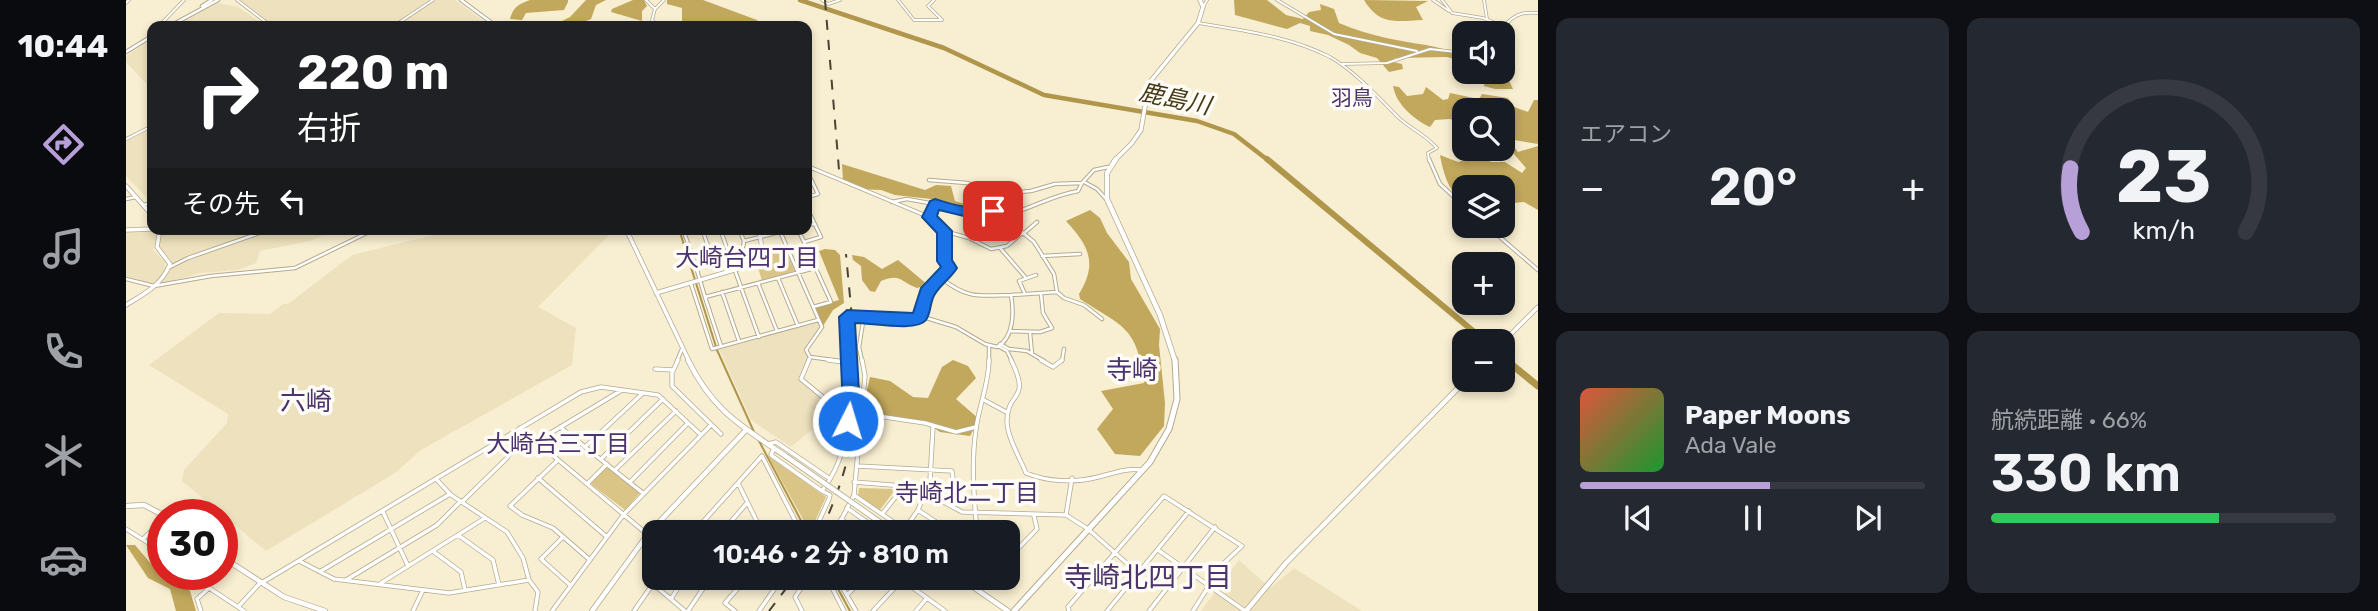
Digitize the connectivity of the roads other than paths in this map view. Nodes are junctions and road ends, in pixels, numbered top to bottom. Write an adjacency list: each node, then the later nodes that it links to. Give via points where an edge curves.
1 (184, 0): 24 (street)
2 (212, 0): 25 (street)
3 (218, 0): 26 (street)
4 (237, 0): 27 (street)
5 (433, 0): 28 (street)
6 (461, 0): 29 (street)
7 (646, 0): 20 (street)
8 (664, 0): 20 (street)
9 (822, 0): 10 (street, via 828,4)
10 (840, 0)
11 (898, 0): 12 (street, via 914,20 940,21 928,6)
12 (934, 0)
13 (1200, 0): 19 (main road)
14 (1207, 0): 19 (street)
15 (1278, 0): 35 (street, via 1334,34)
16 (1433, 0): 21 (street)
17 (1442, 0): 21 (street)
18 (1484, 0): 23 (street)
19 (1203, 7): 33 (main road)
20 (655, 9): 30 (street)
21 (1452, 13): 23 (street)
22 (1538, 13): 32 (street, via 1516,15)
23 (1487, 19): 31 (street)
24 (164, 21)
25 (177, 21)
26 (178, 21)
27 (264, 21)
28 (402, 21)
29 (489, 21)
30 (654, 21)
31 (1492, 21)
32 (1509, 21)
33 (1198, 23): 38 (street, via 1291,40); 41 (main road, via 1149,83 1140,132)
34 (147, 39): 37 (street)
35 (1418, 51): 36 (street); 38 (street, via 1387,63)
36 (1452, 51)
37 (126, 52)
38 (1341, 64): 48 (street, via 1407,125 1433,142 1436,149 1428,153 1432,171)
39 (147, 128): 40 (street)
40 (126, 139)
41 (1108, 167): 45 (street, via 1094,170); 52 (main road)
42 (812, 168): 51 (street)
43 (929, 180): 45 (street, via 1009,193)
44 (812, 181): 47 (street, via 818,194)
45 (1083, 182): 52 (street); 58 (street, via 1078,191)
46 (126, 186): 49 (street)
47 (812, 196)
48 (1452, 196)
49 (136, 197): 50 (street); 55 (street)
50 (126, 200)
51 (892, 202): 54 (street); 59 (street)
52 (1108, 202): 164 (main road, via 1179,369 1171,418 1156,453)
53 (147, 204): 55 (street)
54 (935, 204): 57 (street); 59 (street)
55 (143, 205): 56 (street)
56 (147, 209)
57 (968, 212): 58 (street, via 1001,210); 63 (street)
58 (1007, 214): 63 (street, via 993,216)
59 (929, 217): 66 (street)
60 (812, 219): 62 (street)
61 (1037, 222): 67 (street)
62 (814, 224): 82 (street, via 821,237)
63 (1009, 226): 67 (street)
64 (147, 229): 65 (street)
65 (126, 230)
66 (944, 231): 83 (street, via 987,248); 96 (street, via 945,261 950,268)
67 (1023, 233): 83 (street); 85 (street)
68 (158, 235): 89 (street, via 155,246)
69 (256, 235): 89 (street)
70 (363, 235): 102 (street, via 299,267)
71 (629, 235): 106 (street)
72 (685, 235): 88 (street)
73 (704, 235): 87 (street)
74 (722, 235): 86 (street)
75 (742, 235): 81 (street)
76 (768, 235): 79 (street)
77 (782, 235): 93 (street)
78 (801, 235): 82 (street)
79 (762, 237): 81 (street); 92 (street, via 760,257)
80 (1501, 238): 91 (street)
81 (744, 241): 86 (street, via 743,251)
82 (804, 242): 90 (street)
83 (1000, 248): 97 (street)
84 (1080, 254): 85 (street)
85 (1042, 256): 105 (street, via 1057,278)
86 (730, 258): 87 (street); 92 (street)
87 (714, 263): 88 (street)
88 (696, 267): 99 (street)
89 (169, 268): 102 (street)
90 (815, 268): 93 (street); 112 (street, via 831,302)
91 (1538, 270)
92 (736, 272): 99 (street); 103 (street)
93 (798, 272): 95 (street); 112 (street)
94 (1037, 275): 97 (street)
95 (778, 278): 100 (street); 118 (street)
96 (941, 278): 109 (street, via 959,292); 115 (street, via 927,292)
97 (1026, 278): 108 (street, via 1019,281)
98 (126, 279): 102 (street)
99 (699, 282): 101 (street); 110 (street)
100 (758, 283): 103 (street); 120 (street)
101 (691, 284): 106 (street); 126 (street, via 712,349)
102 (154, 286): 111 (street)
103 (741, 287): 104 (street); 123 (street)
104 (722, 292): 110 (street); 124 (street)
105 (1057, 292): 107 (street); 116 (street)
106 (656, 293): 129 (street)
107 (1041, 293): 108 (street); 122 (street, via 1043,313 1053,327)
108 (1025, 294): 109 (street)
109 (1011, 295): 121 (street, via 1015,311)
110 (705, 297): 126 (street)
111 (126, 306)
112 (813, 307): 117 (street)
113 (1538, 307): 119 (street)
114 (864, 316): 115 (street, via 913,322); 132 (street, via 847,317); 143 (street, via 859,347 865,376)
115 (920, 316): 127 (street, via 958,328)
116 (1101, 319)
117 (818, 320): 118 (street); 131 (street, via 822,327 806,350)
118 (798, 326): 120 (street)
119 (1515, 330)
120 (777, 331): 123 (street)
121 (1010, 331): 122 (street); 125 (street)
122 (1030, 332): 130 (street)
123 (759, 337): 124 (street)
124 (739, 341): 126 (street)
125 (999, 345): 127 (street); 130 (street); 144 (street, via 1007,351 1021,382)
126 (721, 346)
127 (989, 347): 140 (street)
128 (1064, 348): 130 (street, via 1062,362 1053,367)
129 (682, 349): 134 (street); 151 (street, via 708,396)
130 (1032, 354)
131 (810, 357): 132 (street); 138 (street, via 802,379 824,398)
132 (851, 363): 138 (street)
133 (655, 369): 134 (street)
134 (673, 370): 146 (street, via 672,386)
135 (622, 390): 137 (street); 147 (street); 150 (street, via 601,387 581,392)
136 (1454, 392): 280 (street, via 1286,563)
137 (643, 393): 139 (street); 156 (street)
138 (850, 398): 141 (street)
139 (663, 399): 142 (street); 158 (street)
140 (984, 400): 144 (street); 149 (street)
141 (851, 409): 143 (street); 166 (street, via 837,471)
142 (676, 411): 145 (street); 163 (street)
143 (863, 413): 148 (street); 161 (street)
144 (1008, 413): 167 (street, via 1008,432 1024,470 1040,478)
145 (688, 423): 153 (street); 169 (street)
146 (711, 425): 152 (street); 153 (street)
147 (560, 427): 154 (street); 156 (street)
148 (933, 427): 149 (street, via 956,432); 162 (street)
149 (976, 427): 190 (street, via 972,466)
150 (520, 428): 154 (street); 168 (street)
151 (746, 429): 155 (street); 194 (street)
152 (721, 434)
153 (701, 435): 177 (street)
154 (536, 441): 159 (street); 179 (street, via 512,449)
155 (768, 444): 157 (street); 166 (street, via 776,442)
156 (585, 447): 158 (street)
157 (774, 448): 174 (street, via 771,455); 202 (street, bridge)
158 (601, 459): 160 (street)
159 (558, 460): 165 (street); 172 (street)
160 (607, 464): 163 (street); 172 (street)
161 (858, 466): 162 (street); 170 (street)
162 (934, 469): 175 (street); 181 (street, via 952,471 955,497)
163 (615, 470): 169 (street)
164 (1142, 470): 167 (street, via 1127,467 1089,479); 211 (main road)
165 (538, 478): 214 (street, via 510,506); 215 (street)
166 (830, 478): 174 (street)
167 (1072, 478): 191 (street)
168 (436, 480): 176 (street); 186 (street)
169 (630, 482): 177 (street)
170 (854, 482): 173 (street); 178 (street)
171 (738, 483): 180 (street); 195 (street); 198 (street, via 762,456)
172 (587, 484): 188 (street)
173 (898, 485): 175 (street); 189 (street, via 898,494)
174 (822, 491): 199 (street, via 830,495)
175 (927, 491): 181 (street); 185 (street)
176 (450, 494): 179 (street); 209 (street)
177 (644, 494): 188 (street)
178 (854, 495): 184 (street); 189 (street)
179 (461, 502): 193 (street); 220 (street, via 436,525)
180 (748, 503): 196 (street); 197 (street)
181 (949, 504): 190 (street)
182 (126, 506): 183 (street)
183 (147, 507)
184 (847, 508): 200 (street); 201 (street)
185 (918, 509): 204 (street); 205 (street)
186 (383, 511): 209 (street); 225 (street)
187 (1189, 511): 207 (street); 221 (street); 223 (street, via 1164,496)
188 (624, 514): 210 (street); 215 (street)
189 (882, 514): 203 (street)
190 (976, 514): 192 (street); 206 (street)
191 (1066, 515): 192 (street); 211 (street)
192 (1034, 516): 219 (street, via 1037,529)
193 (485, 518): 213 (street); 232 (street, via 507,532 523,558)
194 (661, 520)
195 (706, 520)
196 (733, 520)
197 (756, 520)
198 (795, 520)
199 (819, 520)
200 (841, 520)
201 (864, 520)
202 (877, 520)
203 (890, 520)
204 (912, 520)
205 (934, 520)
206 (976, 520)
207 (1215, 527): 227 (street); 236 (street, via 1242,546)
208 (126, 529): 216 (street)
209 (391, 529): 220 (street); 229 (street)
210 (642, 529)
211 (1088, 529): 223 (street); 276 (main road)
212 (147, 535): 216 (street)
213 (458, 535): 222 (street); 235 (street, via 493,560)
214 (563, 537): 224 (street); 237 (street, via 541,559)
215 (607, 537): 224 (street)
216 (143, 539): 217 (street)
217 (147, 542)
218 (642, 542): 266 (street)
219 (1020, 546)
220 (400, 547): 226 (street); 231 (street)
221 (1158, 550): 227 (street); 230 (street)
222 (433, 551): 226 (street); 241 (street, via 461,572)
223 (1115, 553): 230 (street); 259 (street)
224 (590, 560): 237 (street)
225 (299, 561): 229 (street); 233 (street)
226 (408, 566): 234 (street)
227 (1183, 567): 236 (street); 278 (street)
228 (238, 568): 233 (street)
229 (319, 572): 231 (street)
230 (1139, 573): 277 (street)
231 (346, 580): 234 (street)
232 (529, 580): 235 (street); 264 (street, via 538,592)
233 (260, 584): 256 (street); 262 (street, via 303,606)
234 (379, 584): 240 (street)
235 (499, 585): 241 (street)
236 (1209, 585): 279 (street); 280 (street)
237 (571, 586): 265 (street)
238 (206, 590): 260 (street, via 197,599)
239 (213, 590): 256 (street)
240 (424, 590): 241 (street); 263 (street)
241 (465, 590)
242 (649, 590): 257 (street)
243 (660, 590): 255 (street)
244 (677, 590): 255 (street)
245 (701, 590): 267 (street)
246 (736, 590): 268 (street, via 725,603)
247 (774, 590): 269 (street)
248 (800, 590): 258 (street, via 795,597)
249 (833, 590): 270 (street)
250 (844, 590): 253 (street)
251 (852, 590): 253 (street)
252 (977, 590): 275 (street)
253 (847, 595): 271 (street)
254 (927, 598): 272 (street, via 902,580); 273 (street); 274 (street)
255 (671, 599): 267 (street)
256 (238, 607): 261 (street)
257 (635, 610)
258 (800, 610)
259 (1068, 610)
260 (201, 611)
261 (244, 611)
262 (325, 611)
263 (413, 611)
264 (535, 611)
265 (552, 611)
266 (592, 611)
267 (686, 611)
268 (735, 611)
269 (759, 611)
270 (844, 611)
271 (856, 611)
272 (873, 611)
273 (916, 611)
274 (945, 611)
275 (1008, 611)
276 (1014, 611)
277 (1107, 611)
278 (1149, 611)
279 (1193, 611)
280 (1246, 611)

